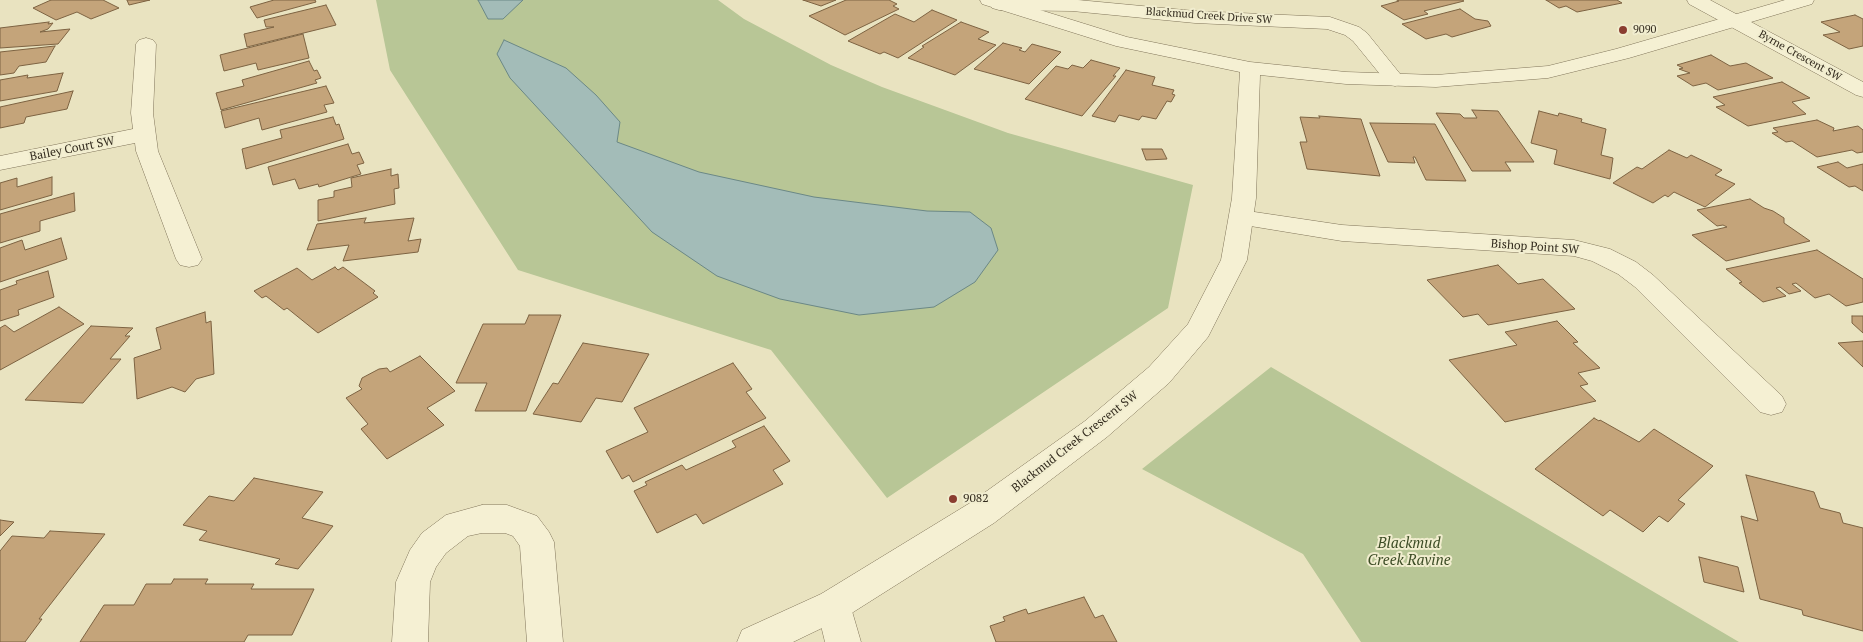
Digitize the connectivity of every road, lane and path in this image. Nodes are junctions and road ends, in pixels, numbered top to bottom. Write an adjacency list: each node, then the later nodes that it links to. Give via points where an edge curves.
1 (1696, 0): 4 (street, Byrne Crescent SW)
2 (1805, 0): 4 (street, Blackmud Creek Drive SW)
3 (994, 2): 6 (street, Blackmud Creek Drive SW, via 1123,42); 7 (street, Blackmud Creek Drive SW, via 1330,23 1360,37)
4 (1737, 21): 7 (street, Blackmud Creek Drive SW, via 1548,72 1493,78); 8 (street, Byrne Crescent SW)
5 (146, 44): 9 (street)
6 (1250, 68): 7 (street, Blackmud Creek Drive SW, via 1302,75); 11 (street, Blackmud Creek Crescent SW)
7 (1395, 80)
8 (1863, 91)
9 (144, 134): 10 (street, Bailey Court SW); 12 (street, via 147,151)
10 (0, 163)
11 (1242, 218): 13 (street, Bishop Point SW, via 1392,238 1574,248 1601,255 1644,281); 14 (street, Blackmud Creek Crescent SW, via 1228,277 1198,330 1159,375 1096,429 982,513)
12 (189, 259)
13 (1771, 404)
14 (834, 604): 17 (street, Blackmud Creek Crescent SW); 18 (street)
15 (410, 642): 16 (street, via 413,582 422,560 434,543 458,526 482,519 506,519 525,526 537,542)
16 (545, 642)
17 (755, 642)
18 (843, 642)

